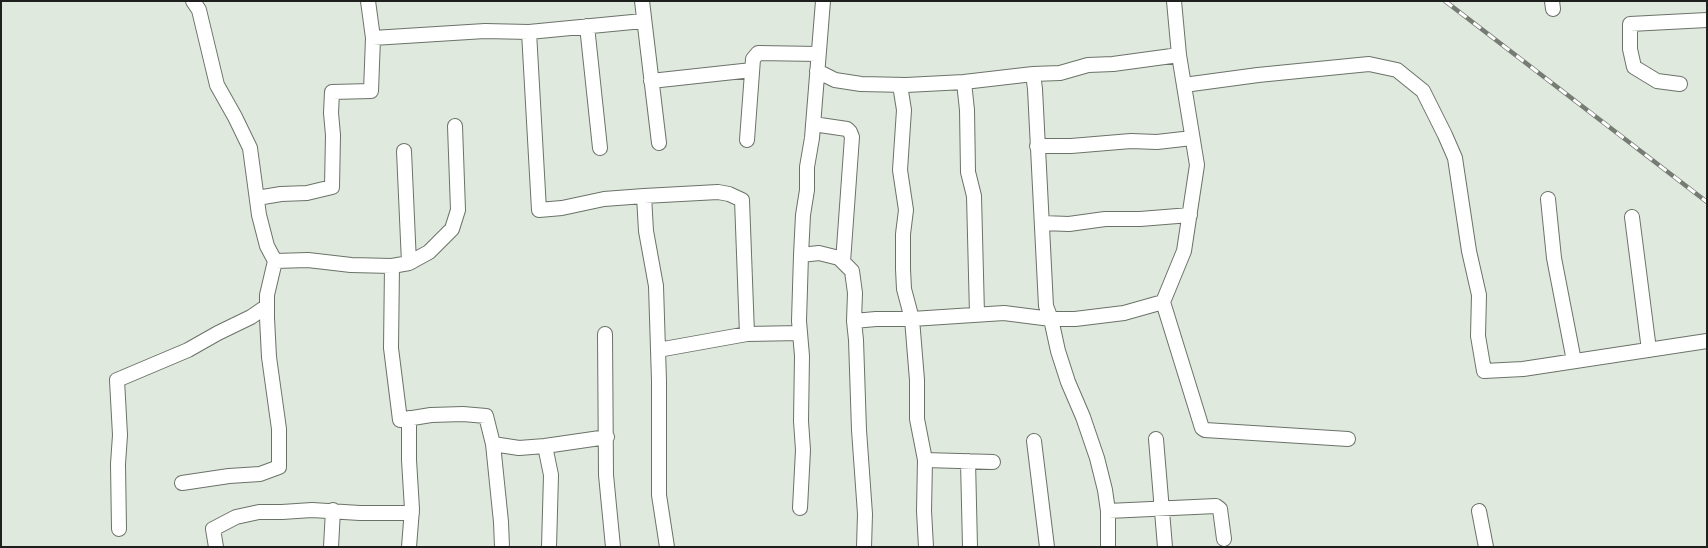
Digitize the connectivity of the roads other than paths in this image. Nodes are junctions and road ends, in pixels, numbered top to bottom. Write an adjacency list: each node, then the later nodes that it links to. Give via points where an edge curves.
1 (193, 1): 30 (street, via 199,10 217,85 250,148)
2 (368, 1): 10 (street)
3 (642, 1): 7 (street)
4 (823, 1): 11 (street)
5 (1174, 1): 12 (street)
6 (1707, 20): 18 (street, via 1630,24 1630,49 1634,67 1657,81)
7 (643, 22): 8 (street); 16 (street)
8 (588, 26): 9 (street); 27 (street)
9 (529, 32): 10 (street, via 486,31); 29 (street, via 538,210)
10 (373, 38): 30 (street, via 371,91 332,92 332,187 307,193)
11 (818, 54): 13 (street, via 758,53 753,58); 14 (street)
12 (1179, 55): 15 (street, via 1088,65 1060,73); 20 (street)
13 (752, 70): 16 (street); 24 (street)
14 (817, 71): 19 (street, via 835,80); 21 (street)
15 (1033, 74): 17 (street); 26 (street)
16 (651, 81): 25 (street)
17 (964, 82): 19 (street); 42 (street, via 968,172 974,196)
18 (1680, 84)
19 (900, 85): 43 (street, via 904,110 900,170 906,210 903,269 904,288)
20 (1184, 85): 23 (street); 52 (street, via 1369,64 1397,70 1423,91 1455,158 1469,251 1479,295 1478,336 1484,371 1523,369)
21 (813, 124): 35 (street, via 807,167 808,190 803,215); 37 (street, via 847,129 852,137)
22 (455, 126): 38 (street, via 458,210 452,229 429,252)
23 (1192, 138): 26 (street, via 1157,142); 32 (street, via 1197,165)
24 (747, 140)
25 (659, 143)
26 (1037, 146): 34 (street)
27 (600, 148)
28 (404, 151): 38 (street)
29 (644, 196): 48 (street, via 718,192 742,200); 50 (street, via 646,231 656,286)
30 (257, 198): 36 (street, via 267,246)
31 (1548, 200): 52 (street, via 1554,258)
32 (1190, 215): 34 (street, via 1105,219 1069,224); 40 (street, via 1184,251)
33 (1632, 217): 51 (street)
34 (1042, 223): 44 (street, via 1046,306)
35 (801, 255): 37 (street, via 819,253 839,258); 46 (street)
36 (275, 262): 39 (street, via 308,260); 41 (street)
37 (843, 262): 45 (street, via 852,271 855,293)
38 (409, 263): 39 (street)
39 (392, 266): 53 (street, via 391,348 400,420)
40 (1163, 302): 44 (street, via 1124,313); 56 (street, via 1202,428)
41 (267, 306): 63 (street, via 269,357 279,429 279,467 260,474); 70 (street, via 252,318 188,350 117,380 120,435)
42 (977, 314): 43 (street); 44 (street, via 1004,313)
43 (912, 319): 45 (street); 60 (street, via 917,419)
44 (1051, 319): 67 (street, via 1068,382 1097,458)
45 (854, 321): 79 (street, via 858,430 865,514)
46 (800, 333): 48 (street); 64 (street, via 803,450)
47 (605, 334): 54 (street)
48 (747, 334): 50 (street)
49 (1707, 341): 51 (street)
50 (658, 350): 78 (street, via 659,495)
51 (1649, 350): 52 (street)
52 (1574, 361)
53 (409, 418): 58 (street, via 463,414 486,416); 69 (street)
54 (606, 437): 59 (street); 77 (street, via 606,475)
55 (1156, 439): 65 (street)
56 (1348, 439)
57 (1034, 441): 82 (street)
58 (493, 444): 59 (street, via 519,448); 75 (street)
59 (544, 446): 76 (street, via 551,475)
60 (925, 460): 61 (street); 80 (street)
61 (968, 461): 62 (street); 81 (street)
62 (993, 462)
63 (182, 483)
64 (800, 508)
65 (1162, 508): 67 (street); 71 (street, via 1216,506 1220,510); 84 (street)
66 (333, 510): 69 (street); 72 (street, via 259,512 236,517 213,529); 73 (street)
67 (1108, 511): 83 (street)
68 (1479, 511): 85 (street)
69 (412, 513): 74 (street)
70 (119, 529)
71 (1224, 539)
72 (216, 547)
73 (331, 547)
74 (410, 547)
75 (502, 547)
76 (549, 547)
77 (613, 547)
78 (667, 547)
79 (864, 547)
80 (926, 547)
81 (970, 547)
82 (1047, 547)
83 (1108, 547)
84 (1165, 547)
85 (1486, 547)

